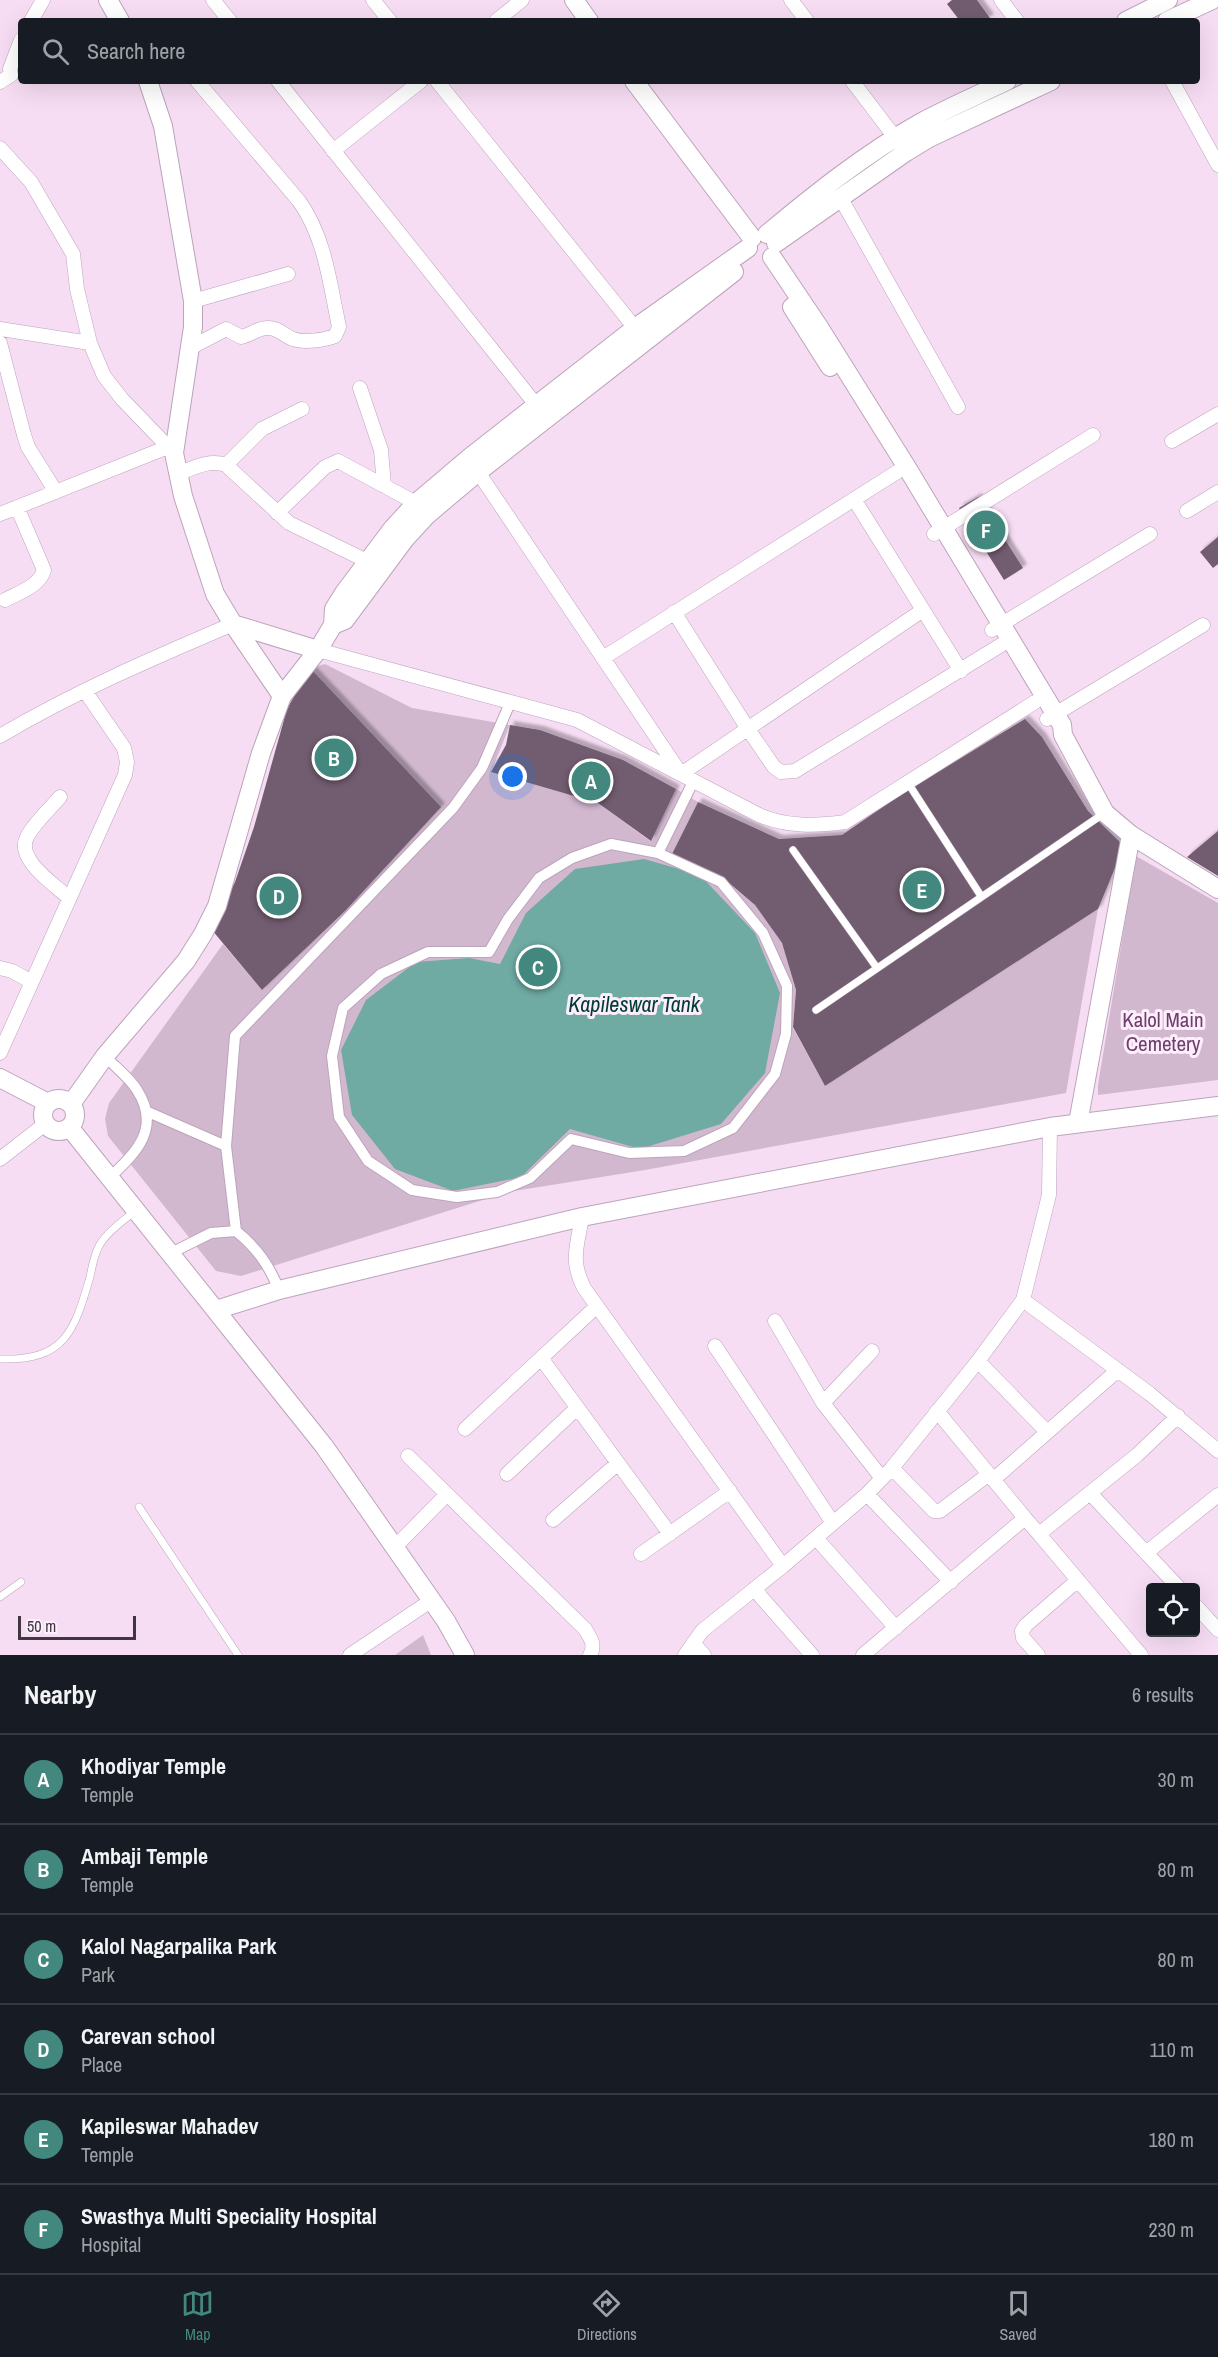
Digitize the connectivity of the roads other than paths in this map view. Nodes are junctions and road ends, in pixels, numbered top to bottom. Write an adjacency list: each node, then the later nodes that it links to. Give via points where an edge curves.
1 (43, 0): 11 (street)
2 (108, 0): 12 (street)
3 (213, 0): 13 (street)
4 (373, 0): 14 (street)
5 (522, 0): 15 (street)
6 (574, 0): 16 (street)
7 (791, 0): 17 (street)
8 (1001, 0): 18 (street)
9 (1168, 0): 19 (street)
10 (1209, 1): 20 (street)
11 (33, 18)
12 (118, 18)
13 (228, 18)
14 (388, 18)
15 (500, 18)
16 (587, 18)
17 (805, 18)
18 (1015, 18)
19 (1132, 18)
20 (1173, 18)
21 (18, 45): 22 (street)
22 (5, 65): 23 (street, via 11,75)
23 (0, 82)
24 (149, 84): 41 (street, via 164,126)
25 (200, 84): 46 (street, via 312,219 339,327 335,336 300,340 274,328 266,327 241,337 226,329)
26 (280, 84): 36 (street)
27 (416, 84): 36 (street)
28 (439, 84): 42 (street)
29 (636, 84): 39 (street)
30 (854, 84): 34 (street)
31 (1001, 84): 34 (street, via 921,122)
32 (1045, 84): 34 (street, via 929,138)
33 (1174, 84): 37 (street)
34 (900, 145): 38 (street); 39 (street, via 829,183)
35 (0, 148): 45 (street, via 31,182 73,254)
36 (333, 151): 48 (street)
37 (1218, 165)
38 (840, 197): 39 (street); 49 (street)
39 (762, 248): 42 (street); 56 (street); 57 (street); 68 (street, via 819,327)
40 (288, 274): 41 (street)
41 (193, 301): 46 (street)
42 (635, 328): 48 (street)
43 (0, 329): 45 (street)
44 (0, 343): 60 (street, via 26,441)
45 (90, 343): 54 (street, via 104,376)
46 (190, 348): 54 (street)
47 (360, 388): 59 (street, via 381,450)
48 (537, 406): 56 (street)
49 (958, 407)
50 (302, 409): 55 (street, via 262,429)
51 (1218, 414): 53 (street)
52 (1094, 435): 68 (street)
53 (1172, 441)
54 (171, 450): 58 (street); 60 (street)
55 (226, 465): 58 (street, via 205,464); 66 (street)
56 (473, 465): 63 (street); 75 (street, via 393,555 345,620); 79 (street)
57 (897, 472): 62 (street); 68 (street)
58 (177, 474): 74 (street, via 215,594)
59 (384, 486): 63 (street); 66 (street, via 338,461)
60 (56, 492): 64 (street)
61 (1218, 492): 65 (street)
62 (854, 499): 72 (street); 73 (street)
63 (416, 503): 70 (street)
64 (17, 507): 67 (street); 71 (street, via 44,570 36,583)
65 (1186, 511)
66 (277, 513): 70 (street, via 307,533)
67 (0, 514)
68 (939, 531): 77 (street)
69 (1150, 534): 77 (street)
70 (368, 561): 75 (street, via 334,609)
71 (4, 600)
72 (923, 610): 80 (street); 86 (street)
73 (674, 612): 79 (street); 86 (street)
74 (233, 624): 78 (street); 81 (street); 82 (street)
75 (333, 625): 78 (street)
76 (1203, 626): 85 (street)
77 (998, 633): 80 (street); 83 (street); 85 (street)
78 (318, 650): 82 (street); 84 (street)
79 (603, 658): 88 (street)
80 (961, 670): 86 (street, via 795,771 781,772 774,767)
81 (85, 691): 87 (street); 97 (street, via 124,748 127,762 125,775)
82 (282, 696): 103 (street, via 261,753 217,906 204,934 186,961)
83 (1035, 702): 85 (street); 89 (street)
84 (510, 703): 88 (street, via 577,720); 113 (street, via 482,768 453,808 235,1036)
85 (1050, 717): 91 (street, via 1062,725 1063,735)
86 (748, 729): 88 (street)
87 (0, 736)
88 (687, 777): 89 (street, via 774,822 791,825 845,822); 94 (street)
89 (908, 783): 96 (lane)
90 (60, 797): 97 (street, via 26,838 24,848 31,864)
91 (1106, 813): 92 (street); 96 (lane)
92 (1131, 835): 95 (street); 109 (street)
93 (793, 850): 99 (lane)
94 (658, 853): 94 (street, via 611,844 572,858 539,878 489,951 428,952 381,974 343,1008 332,1056 339,1117 368,1161 412,1190 457,1197 496,1192 530,1178 571,1139 628,1154 684,1151 733,1128 775,1074 786,1034 787,986 763,933 722,882)
95 (1218, 889)
96 (981, 896): 99 (lane)
97 (69, 898): 100 (street)
98 (0, 968): 100 (street)
99 (877, 968): 101 (lane)
100 (32, 982): 102 (street)
101 (816, 1010)
102 (0, 1053)
103 (105, 1056): 106 (street); 108 (street, via 137,1089)
104 (0, 1078): 105 (street)
105 (48, 1103): 106 (street, via 62,1099); 110 (street)
106 (70, 1104): 112 (street, via 75,1114)
107 (1218, 1106): 109 (street)
108 (148, 1112): 113 (street); 115 (street, via 146,1135 130,1159)
109 (1078, 1123): 111 (street)
110 (45, 1124): 112 (street, via 57,1132); 114 (street)
111 (1050, 1127): 117 (street); 121 (street, via 1049,1195)
112 (70, 1128): 115 (street)
113 (226, 1146): 118 (street)
114 (0, 1159)
115 (110, 1177): 116 (street)
116 (136, 1209): 119 (street); 128 (lane, via 98,1246 78,1317 65,1338 47,1353 24,1360)
117 (582, 1218): 120 (street); 122 (street, via 574,1260)
118 (236, 1231): 119 (street, via 211,1233); 120 (street, via 252,1243 269,1265)
119 (171, 1253): 123 (street)
120 (279, 1290): 123 (street)
121 (1023, 1300): 129 (street); 130 (street)
122 (597, 1306): 127 (street); 143 (street)
123 (216, 1310): 155 (street, via 324,1446)
124 (775, 1321): 131 (street)
125 (716, 1346): 151 (street)
126 (872, 1351): 131 (street)
127 (541, 1358): 132 (street); 135 (street)
128 (0, 1359)
129 (978, 1360): 133 (street); 136 (street)
130 (1118, 1370): 134 (street); 136 (street)
131 (823, 1403): 140 (street)
132 (577, 1408): 139 (street); 141 (street)
133 (937, 1411): 140 (street); 142 (street)
134 (1178, 1416): 137 (street); 144 (street)
135 (465, 1429)
136 (1047, 1432): 142 (street)
137 (1218, 1451)
138 (408, 1456): 145 (street)
139 (618, 1463): 150 (street); 152 (street)
140 (886, 1473): 142 (street, via 940,1511); 146 (street)
141 (507, 1474)
142 (991, 1477): 149 (street)
143 (730, 1491): 152 (street); 158 (street)
144 (1090, 1493): 153 (street); 156 (street)
145 (447, 1494): 155 (street); 173 (street, via 585,1629 591,1639)
146 (867, 1494): 151 (street); 161 (street)
147 (1218, 1495): 156 (street)
148 (139, 1507): 170 (lane)
149 (1025, 1518): 153 (street); 161 (street)
150 (553, 1520)
151 (833, 1523): 154 (street)
152 (670, 1534): 157 (street)
153 (1039, 1534): 159 (street)
154 (816, 1538): 158 (street); 167 (street)
155 (395, 1547): 165 (street)
156 (1146, 1553): 162 (street)
157 (641, 1554)
158 (783, 1566): 163 (street)
159 (1078, 1580): 177 (street, via 1022,1631 1023,1638); 178 (street)
160 (21, 1582): 164 (lane)
161 (951, 1582): 167 (street)
162 (1175, 1583)
163 (754, 1589): 169 (street, via 702,1631); 175 (street)
164 (0, 1597)
165 (432, 1600): 171 (street); 172 (street)
166 (1200, 1610): 168 (street)
167 (896, 1628): 176 (street)
168 (1218, 1630)
169 (689, 1649): 174 (street)
170 (238, 1655)
171 (350, 1655)
172 (465, 1655)
173 (591, 1655)
174 (704, 1655)
175 (812, 1655)
176 (863, 1655)
177 (1038, 1655)
178 (1141, 1655)

